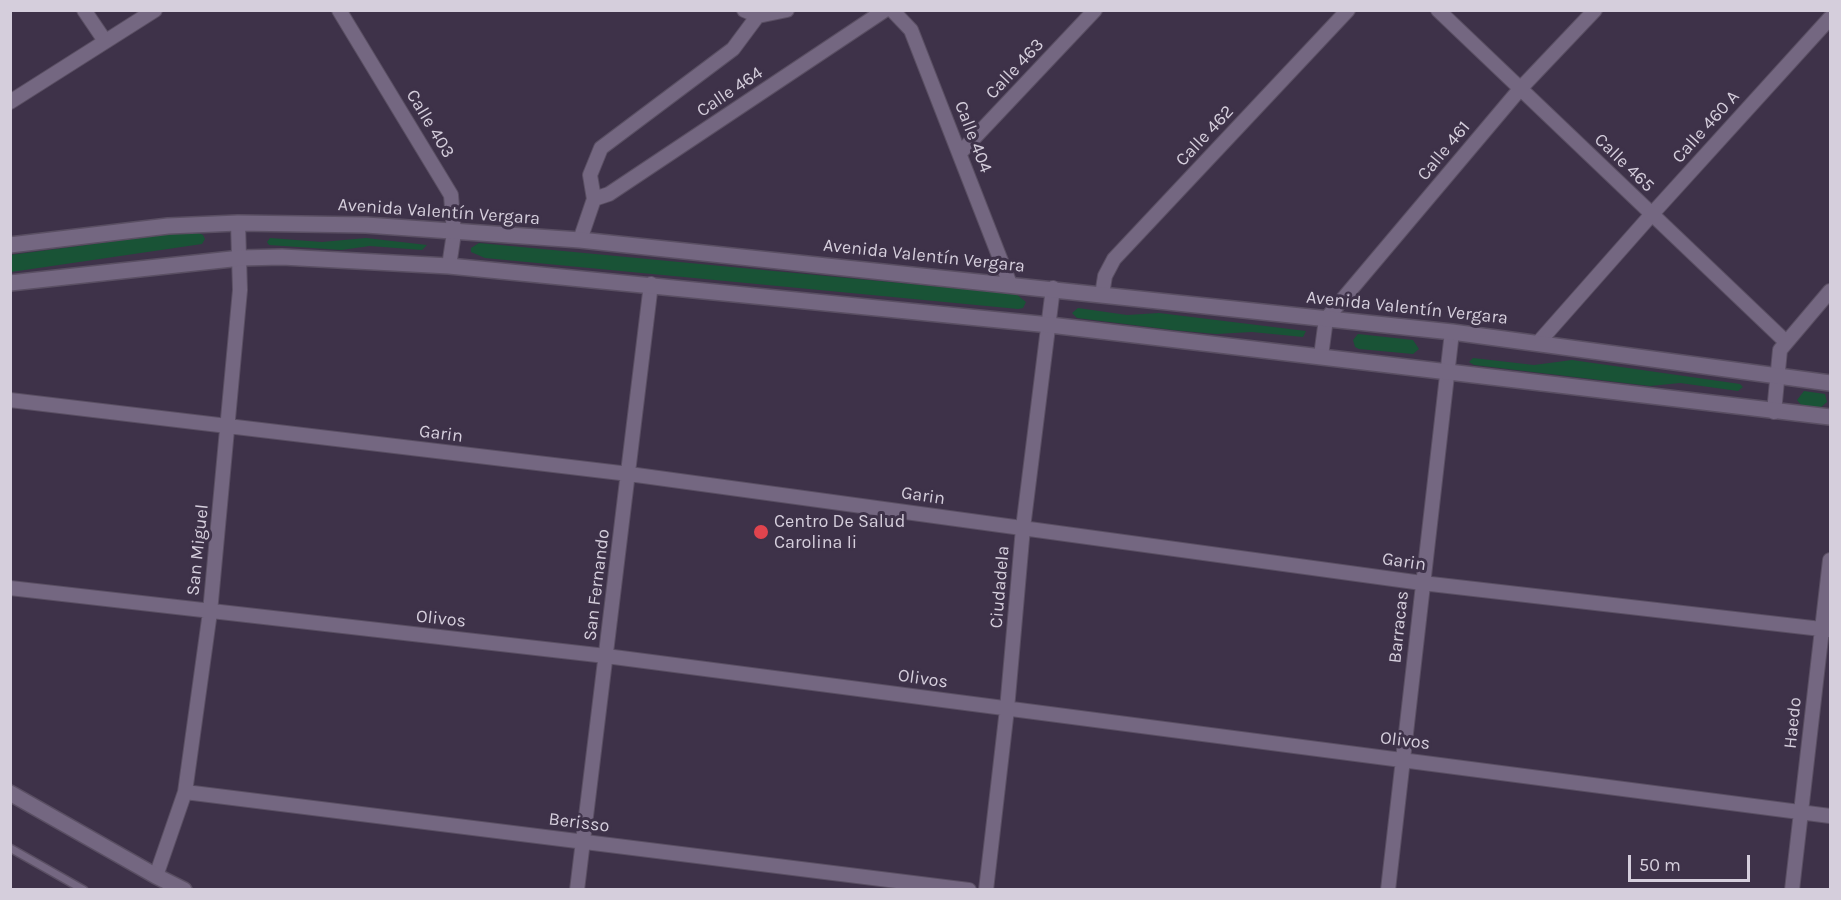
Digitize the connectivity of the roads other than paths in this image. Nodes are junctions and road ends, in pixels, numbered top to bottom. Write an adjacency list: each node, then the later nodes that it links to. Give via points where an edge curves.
1 (84, 10): 14 (street)
2 (155, 10): 14 (street)
3 (339, 10): 21 (street, Calle 403, via 448,190 454,205)
4 (744, 10): 12 (street)
5 (787, 10): 12 (street)
6 (885, 10): 18 (street, Calle 464, via 609,194)
7 (892, 10): 17 (street, Calle 404, via 911,30)
8 (1095, 10): 17 (street, Calle 463)
9 (1348, 10): 31 (street, Calle 462, via 1114,259)
10 (1438, 10): 15 (street, Calle 465)
11 (1595, 10): 15 (street, Calle 461)
12 (760, 13): 18 (street, Calle 464, via 733,49 601,148 590,176)
13 (1830, 18): 19 (street, Calle 460 A)
14 (105, 42): 16 (street)
15 (1520, 89): 19 (street, Calle 465); 32 (street, Calle 461)
16 (10, 102)
17 (960, 153): 28 (street, Calle 404)
18 (594, 199): 22 (street, Calle 464)
19 (1652, 214): 35 (street, Calle 465); 36 (street, Calle 460 A)
20 (238, 223): 21 (street, Avenida Valentín Vergara, via 366,225); 23 (street, Avenida Valentín Vergara, via 168,226); 24 (street, San Miguel)
21 (454, 233): 22 (street, Avenida Valentín Vergara); 25 (street, Calle 403)
22 (580, 240): 28 (street, Avenida Valentín Vergara)
23 (10, 245)
24 (241, 258): 25 (street); 26 (street); 44 (street, San Miguel)
25 (449, 266): 27 (street)
26 (10, 283)
27 (651, 284): 33 (street); 45 (street, San Fernando)
28 (1010, 284): 29 (street, Avenida Valentín Vergara)
29 (1053, 288): 31 (street, Avenida Valentín Vergara); 33 (street, Ciudadela)
30 (1830, 291): 35 (street)
31 (1101, 295): 32 (street, Avenida Valentín Vergara)
32 (1326, 319): 34 (street, Avenida Valentín Vergara); 37 (street)
33 (1050, 325): 37 (street); 46 (street, Ciudadela)
34 (1452, 332): 36 (street, Avenida Valentín Vergara); 38 (street, Barracas)
35 (1785, 341): 39 (street, via 1778,359)
36 (1538, 343): 39 (street, Avenida Valentín Vergara)
37 (1321, 356): 38 (street)
38 (1447, 371): 42 (street); 48 (street, Barracas)
39 (1778, 377): 40 (street, Avenida Valentín Vergara); 42 (street)
40 (1830, 383)
41 (10, 400): 44 (street, Garin)
42 (1774, 412): 43 (street)
43 (1830, 417)
44 (229, 427): 45 (street, Garin); 50 (street, San Miguel)
45 (629, 474): 46 (street, Garin); 52 (street, San Fernando)
46 (1023, 528): 48 (street, Garin); 53 (street, Ciudadela)
47 (1830, 560): 51 (street, Haedo)
48 (1422, 583): 51 (street, Garin); 54 (street, Barracas)
49 (10, 588): 50 (street, Olivos)
50 (210, 612): 52 (street, Olivos); 55 (street, San Miguel)
51 (1826, 629): 57 (street, Haedo)
52 (606, 656): 53 (street, Olivos); 59 (street, San Fernando)
53 (1007, 709): 54 (street, Olivos); 66 (street, Ciudadela)
54 (1403, 759): 57 (street, Olivos); 67 (street, Barracas)
55 (185, 792): 59 (street, Berisso); 61 (street, San Miguel)
56 (10, 793): 61 (street)
57 (1801, 813): 58 (street, Olivos); 68 (street, Haedo)
58 (1830, 816)
59 (583, 841): 64 (street, San Fernando); 65 (street, Berisso)
60 (10, 848): 62 (lane)
61 (156, 876): 63 (street)
62 (84, 890)
63 (184, 890)
64 (577, 890)
65 (969, 890)
66 (986, 890)
67 (1388, 890)
68 (1792, 890)

